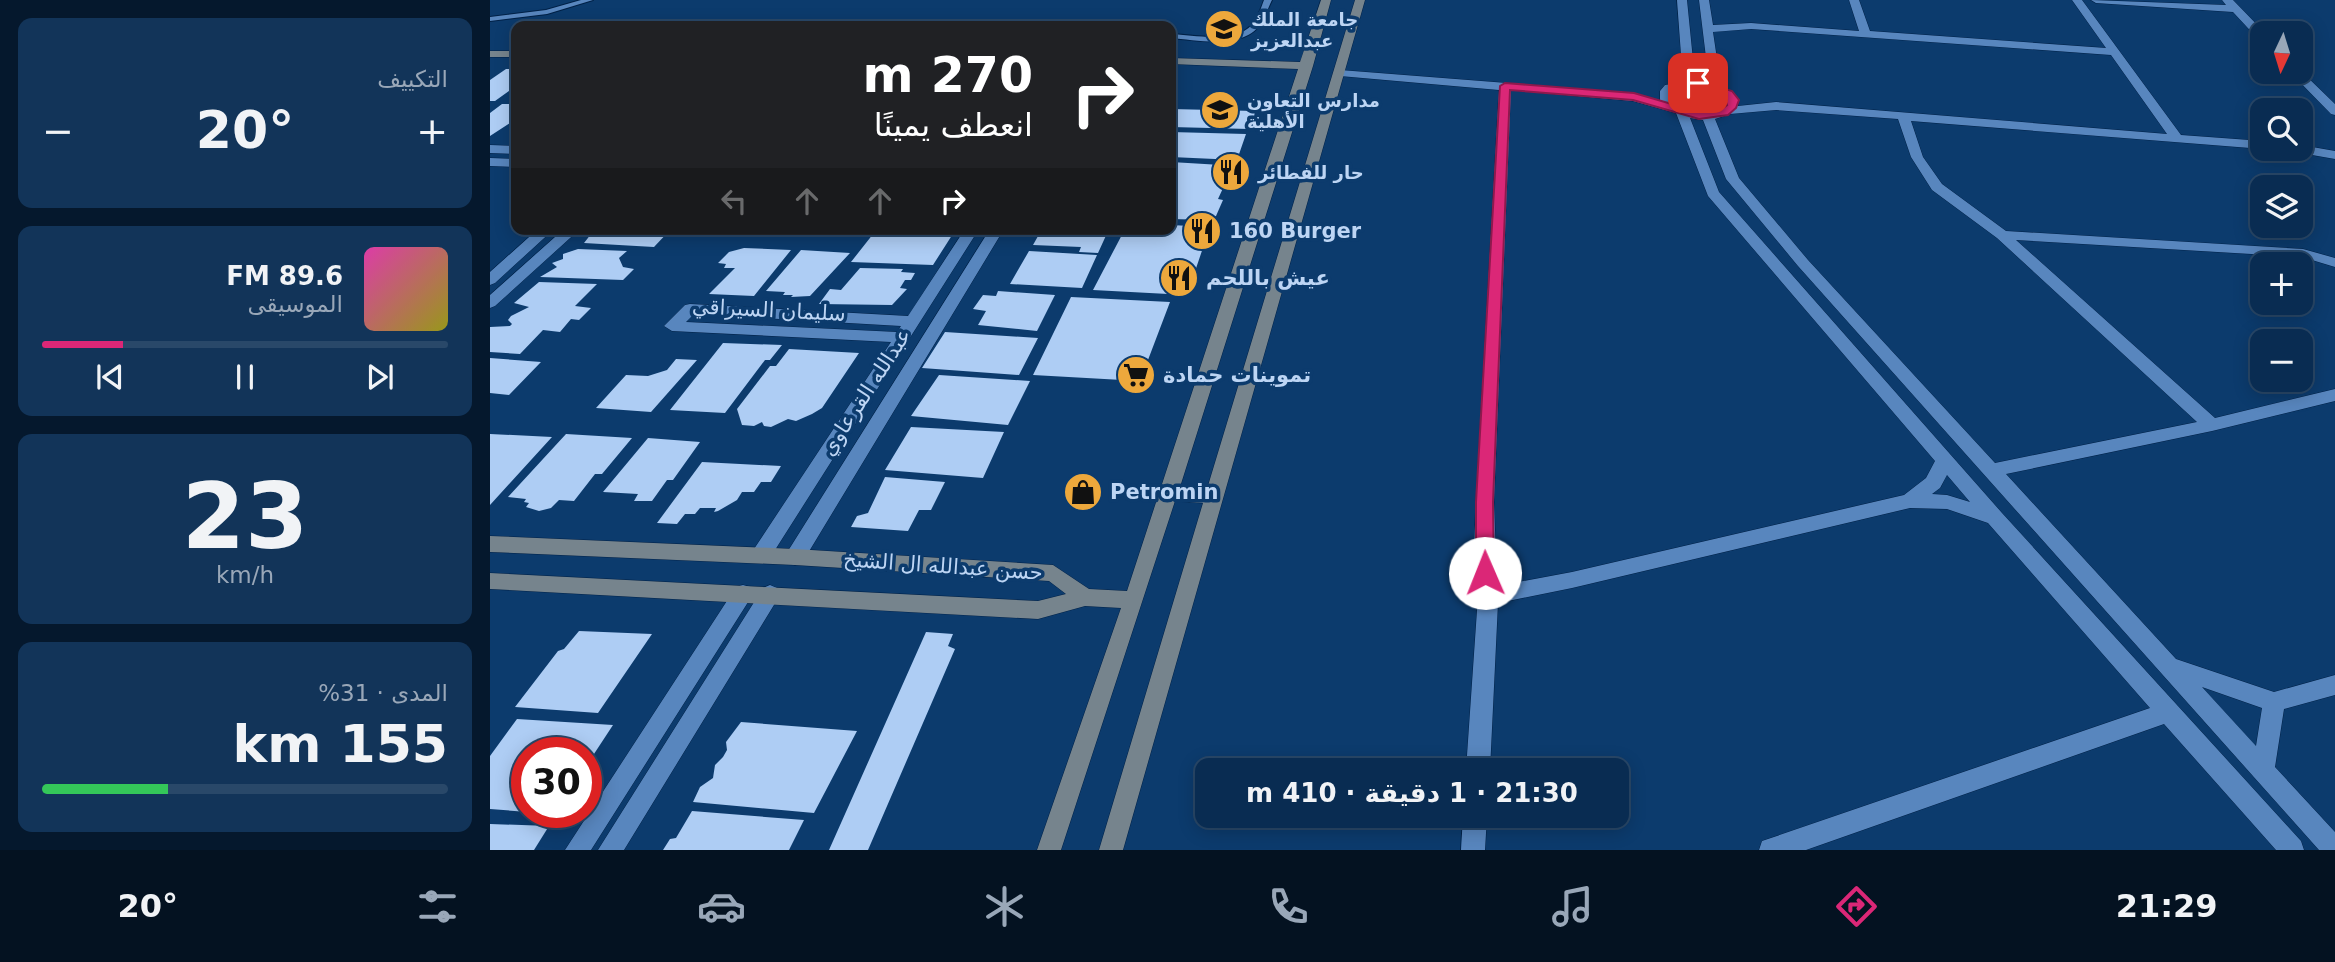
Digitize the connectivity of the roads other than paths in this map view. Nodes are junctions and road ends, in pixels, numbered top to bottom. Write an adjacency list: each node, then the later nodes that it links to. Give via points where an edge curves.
1 (589, 0): 11 (lane, via 547,12)
2 (1268, 0): 15 (lane, via 1256,25 1247,32 1222,37)
3 (1326, 0): 22 (main road)
4 (1360, 0): 24 (main road)
5 (1682, 0): 25 (street)
6 (1704, 0): 13 (street)
7 (1854, 0): 14 (street)
8 (2077, 0): 18 (street)
9 (2096, 0): 10 (street)
10 (2230, 4): 12 (street)
11 (490, 19)
12 (2250, 25)
13 (1707, 29): 14 (street, via 1751,26); 28 (street)
14 (1866, 34): 18 (street)
15 (1176, 36)
16 (490, 43): 17 (main road)
17 (511, 44)
18 (2113, 52): 38 (street)
19 (490, 54): 20 (main road)
20 (511, 54)
21 (1176, 61): 22 (main road)
22 (1305, 71): 23 (main road); 62 (main road)
23 (1176, 73)
24 (1340, 73): 27 (street); 63 (main road)
25 (1689, 83): 28 (street); 29 (street)
26 (2308, 84): 35 (street)
27 (1505, 86): 31 (street); 72 (street, via 1485,502)
28 (1715, 87): 30 (street)
29 (1669, 88): 31 (street); 33 (street, via 1666,100)
30 (1728, 93): 32 (street); 34 (street, via 1733,100)
31 (1634, 97): 33 (street)
32 (1776, 106): 34 (street); 37 (street)
33 (1678, 110): 36 (street); 60 (street, via 1713,193)
34 (1729, 110): 36 (street)
35 (2335, 111)
36 (1708, 116): 61 (street, via 1733,178 1803,263)
37 (1904, 118): 38 (street); 52 (street, via 1917,157 1937,187)
38 (2176, 136): 39 (street)
39 (2250, 144)
40 (490, 149): 42 (street)
41 (2335, 149): 44 (street)
42 (511, 150)
43 (2313, 150): 44 (street)
44 (2317, 150): 45 (street)
45 (2335, 155)
46 (490, 162): 47 (street)
47 (511, 163)
48 (540, 235): 54 (street)
49 (566, 235): 55 (street)
50 (968, 235): 56 (street, عبدالله القرعاوي)
51 (993, 235): 68 (street, عبدالله القرعاوي)
52 (2002, 235): 53 (street, via 2302,253); 59 (street)
53 (2335, 263)
54 (490, 280)
55 (490, 303)
56 (911, 321): 57 (street, عبدالله القرعاوي); 57 (street, سليمان السيراقي, via 690,309 672,326)
57 (901, 337): 67 (street, عبدالله القرعاوي)
58 (2335, 395): 59 (street)
59 (2212, 425): 61 (street)
60 (1945, 460): 64 (street, via 1933,483); 65 (street)
61 (1992, 470): 75 (street)
62 (1167, 493): 63 (main road); 74 (main road)
63 (1212, 497): 87 (main road)
64 (1910, 501): 65 (street, via 1947,502); 72 (street)
65 (1995, 518): 80 (street)
66 (490, 544): 67 (main road, حسن عبدالله ال الشيخ)
67 (761, 555): 68 (main road, حسن عبدالله ال الشيخ)
68 (795, 557): 73 (main road, حسن عبدالله ال الشيخ, via 1052,573)
69 (490, 581): 70 (main road, حسن عبدالله ال الشيخ)
70 (743, 593): 71 (main road, حسن عبدالله ال الشيخ); 78 (street)
71 (770, 594): 73 (main road, حسن عبدالله ال الشيخ, via 1038,610); 79 (street)
72 (1488, 596): 81 (street)
73 (1085, 597): 74 (main road)
74 (1133, 600): 86 (main road)
75 (2165, 665): 77 (street); 82 (street)
76 (2335, 685): 77 (street)
77 (2274, 702): 82 (street)
78 (669, 710): 79 (lane); 84 (street)
79 (694, 712): 85 (street)
80 (2168, 712): 89 (street); 90 (street)
81 (1479, 758)
82 (2263, 771): 91 (street)
83 (1474, 828): 88 (street)
84 (577, 850)
85 (610, 850)
86 (1049, 850)
87 (1111, 850)
88 (1473, 850)
89 (1771, 850)
90 (2292, 850)
91 (2335, 850)

